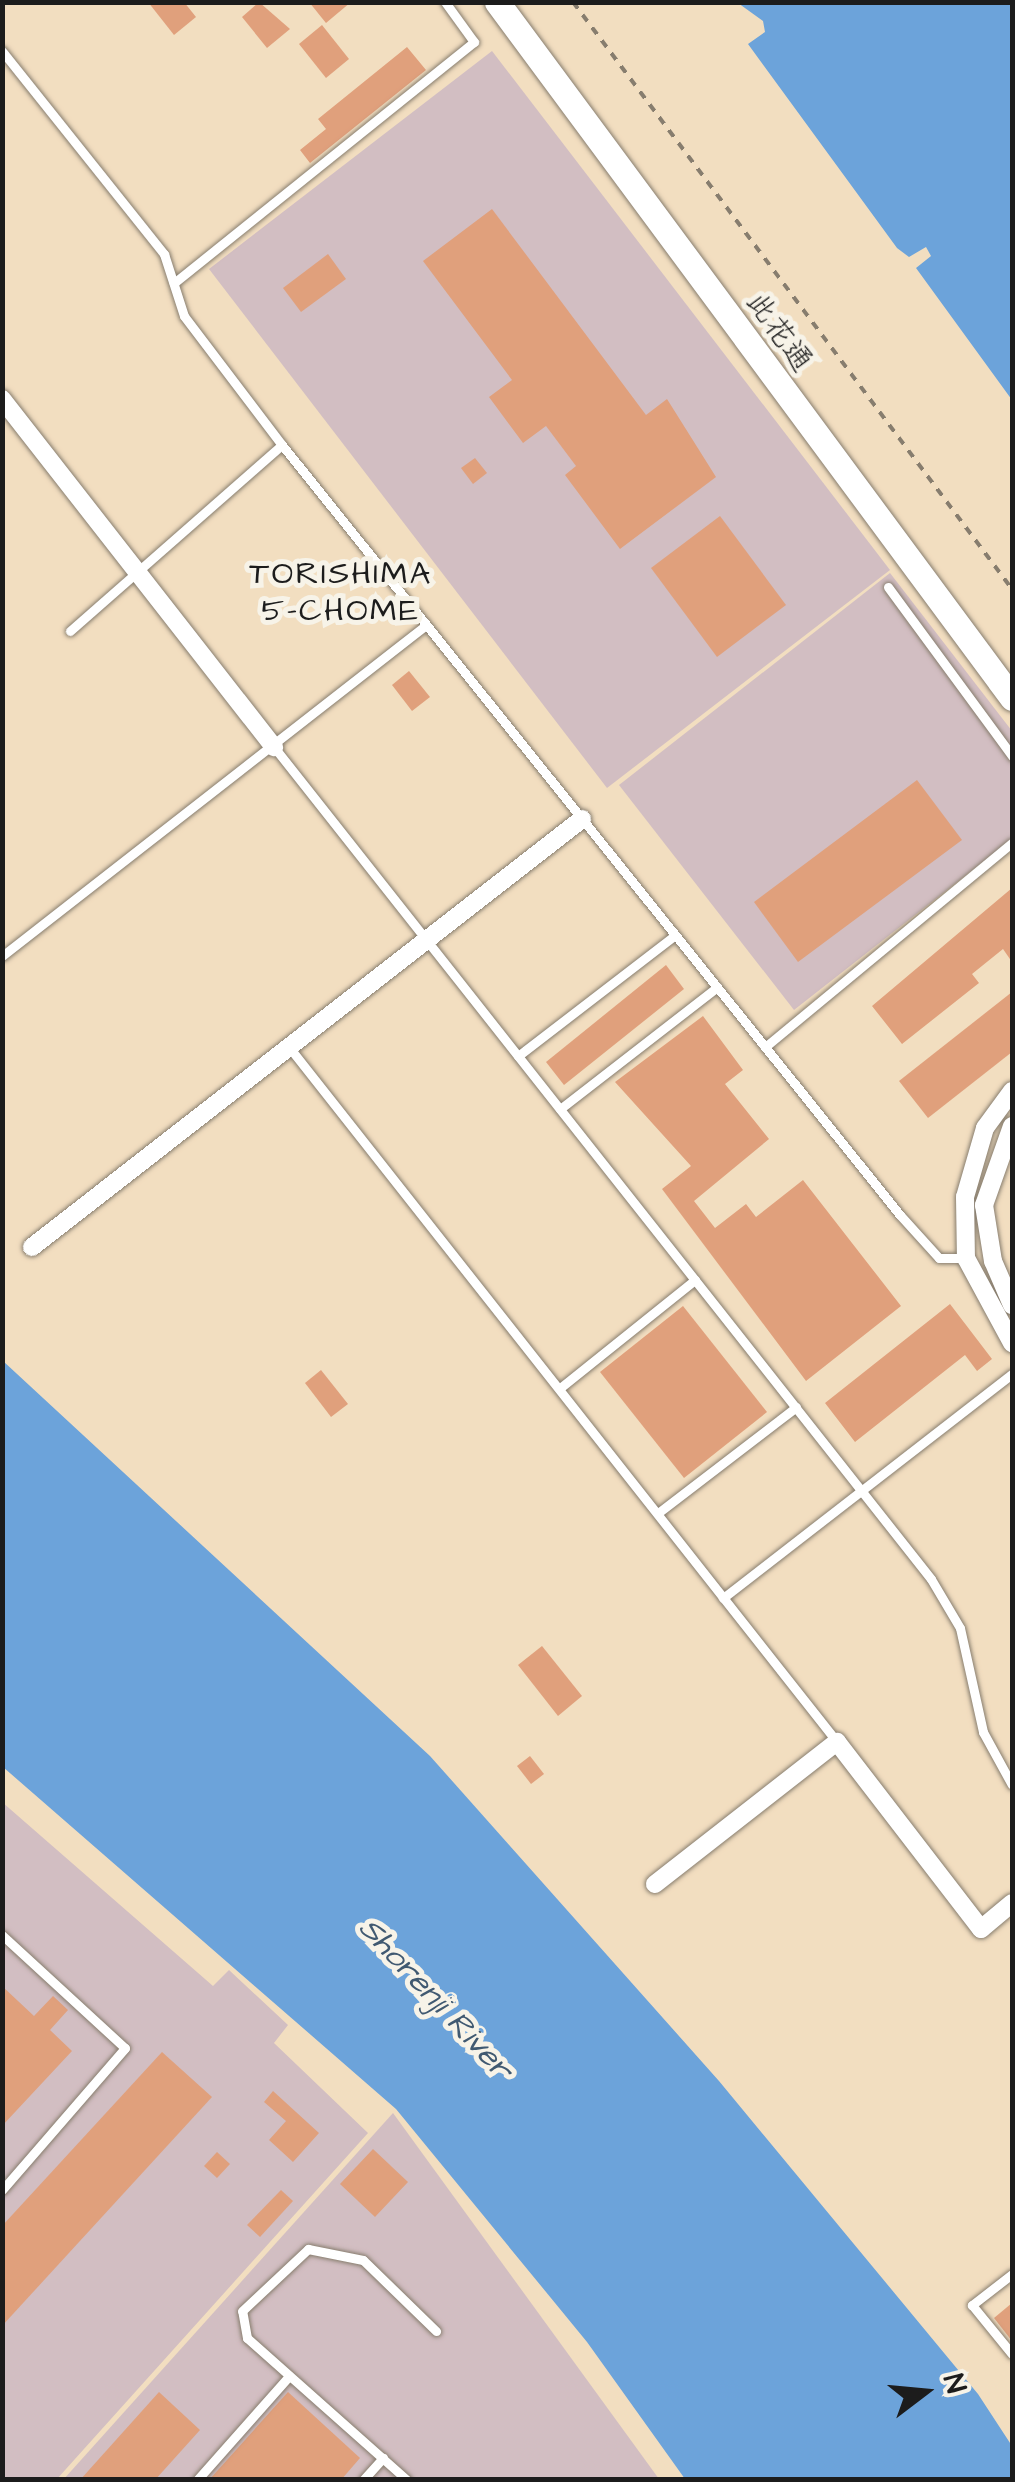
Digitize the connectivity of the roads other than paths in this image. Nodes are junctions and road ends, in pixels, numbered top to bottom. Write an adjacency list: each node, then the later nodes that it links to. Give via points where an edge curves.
1 (445, 2): 4 (lane, via 474,42)
2 (496, 2): 11 (street, 此花通)
3 (2, 51): 4 (lane, via 164,254)
4 (174, 284): 6 (lane, via 184,316)
5 (2, 399): 7 (street)
6 (282, 445): 7 (lane); 9 (lane)
7 (135, 570): 10 (lane); 12 (street)
8 (888, 587): 13 (lane)
9 (426, 625): 12 (lane); 14 (lane)
10 (70, 631)
11 (1012, 698)
12 (274, 747): 17 (lane); 18 (lane)
13 (1012, 756)
14 (582, 819): 16 (lane); 17 (street)
15 (1012, 843): 21 (lane)
16 (675, 935): 19 (lane); 22 (lane)
17 (427, 940): 20 (street); 22 (lane)
18 (2, 956)
19 (717, 987): 21 (lane); 24 (lane)
20 (289, 1047): 26 (street); 32 (lane)
21 (765, 1047): 27 (lane, via 939,1258)
22 (518, 1056): 24 (lane)
23 (1012, 1091): 27 (street, via 970,1164)
24 (560, 1110): 28 (lane)
25 (1012, 1126): 29 (street, via 984,1205 993,1261)
26 (32, 1247)
27 (966, 1258): 30 (street)
28 (696, 1280): 32 (lane); 33 (lane)
29 (1012, 1305)
30 (1012, 1342)
31 (1012, 1374): 34 (lane)
32 (560, 1388): 35 (lane)
33 (796, 1407): 34 (lane); 35 (lane)
34 (862, 1490): 36 (lane); 38 (lane, via 960,1628 984,1732)
35 (658, 1513): 36 (lane)
36 (724, 1598): 37 (lane)
37 (837, 1742): 39 (street); 40 (street, via 981,1930)
38 (1012, 1785)
39 (655, 1884)
40 (1012, 1903)
41 (2, 1935): 42 (lane, via 124,2048)
42 (2, 2190)
43 (1012, 2274): 45 (lane, via 972,2305)
44 (436, 2330): 46 (lane, via 363,2260 308,2249 242,2311 247,2338)
45 (1012, 2354)
46 (290, 2376): 47 (lane); 48 (lane)
47 (382, 2458): 49 (lane); 50 (lane)
48 (198, 2480)
49 (363, 2480)
50 (408, 2480)

